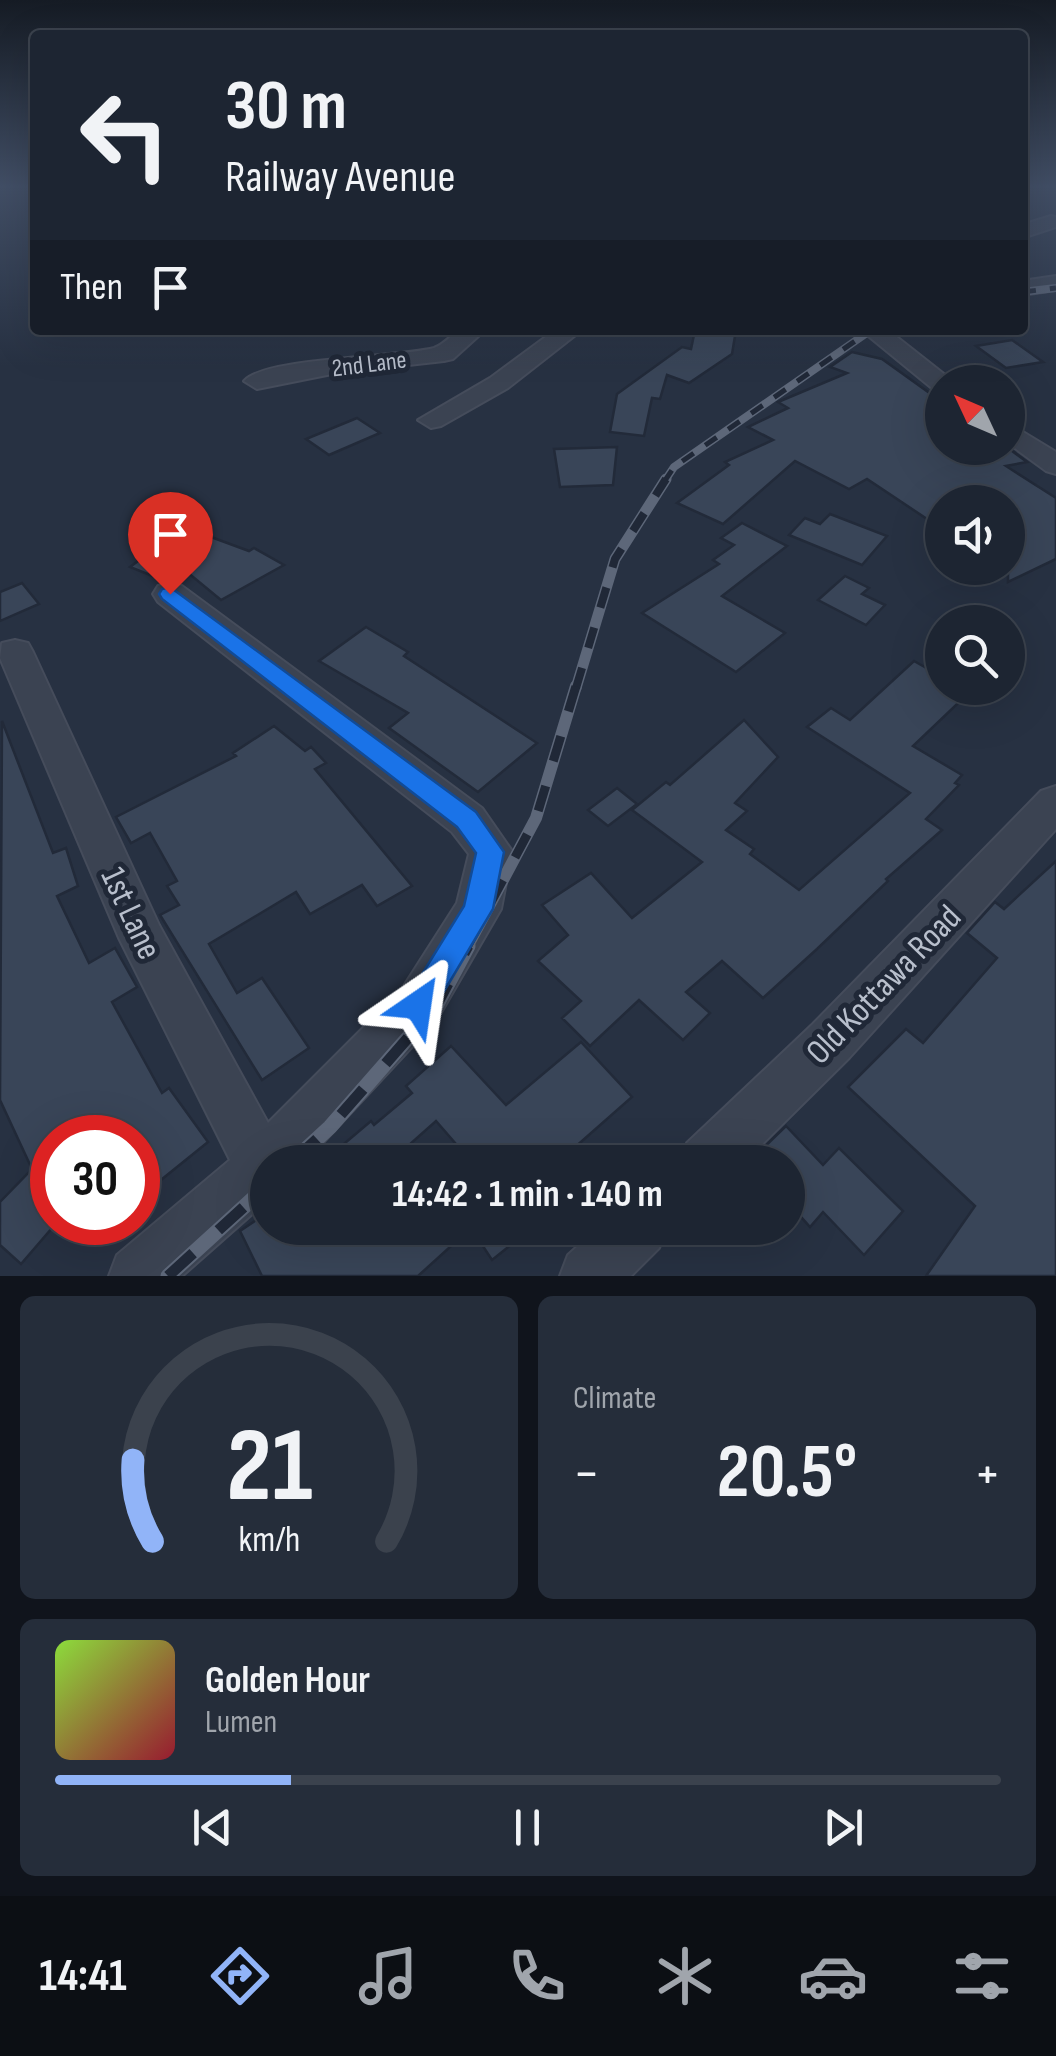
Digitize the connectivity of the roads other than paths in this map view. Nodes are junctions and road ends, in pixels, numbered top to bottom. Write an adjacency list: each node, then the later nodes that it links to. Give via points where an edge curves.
1 (1056, 283): 2 (street)
2 (1028, 287)
3 (467, 335): 7 (street, 2nd Lane, via 444,354)
4 (563, 335): 8 (street, via 500,383)
5 (878, 335): 6 (street)
6 (925, 371)
7 (256, 381)
8 (432, 420)
9 (1025, 443): 10 (street)
10 (1056, 465)
11 (170, 594): 15 (street, via 467,820 490,852 478,909 418,1005)
12 (15, 652): 14 (street, 1st Lane, via 142,938)
13 (1056, 802): 16 (street, Old Kottawa Road, via 832,1041)
14 (255, 1145)
15 (285, 1145)
16 (724, 1145)
17 (250, 1179): 19 (street)
18 (621, 1245): 20 (street)
19 (138, 1276)
20 (589, 1276)

